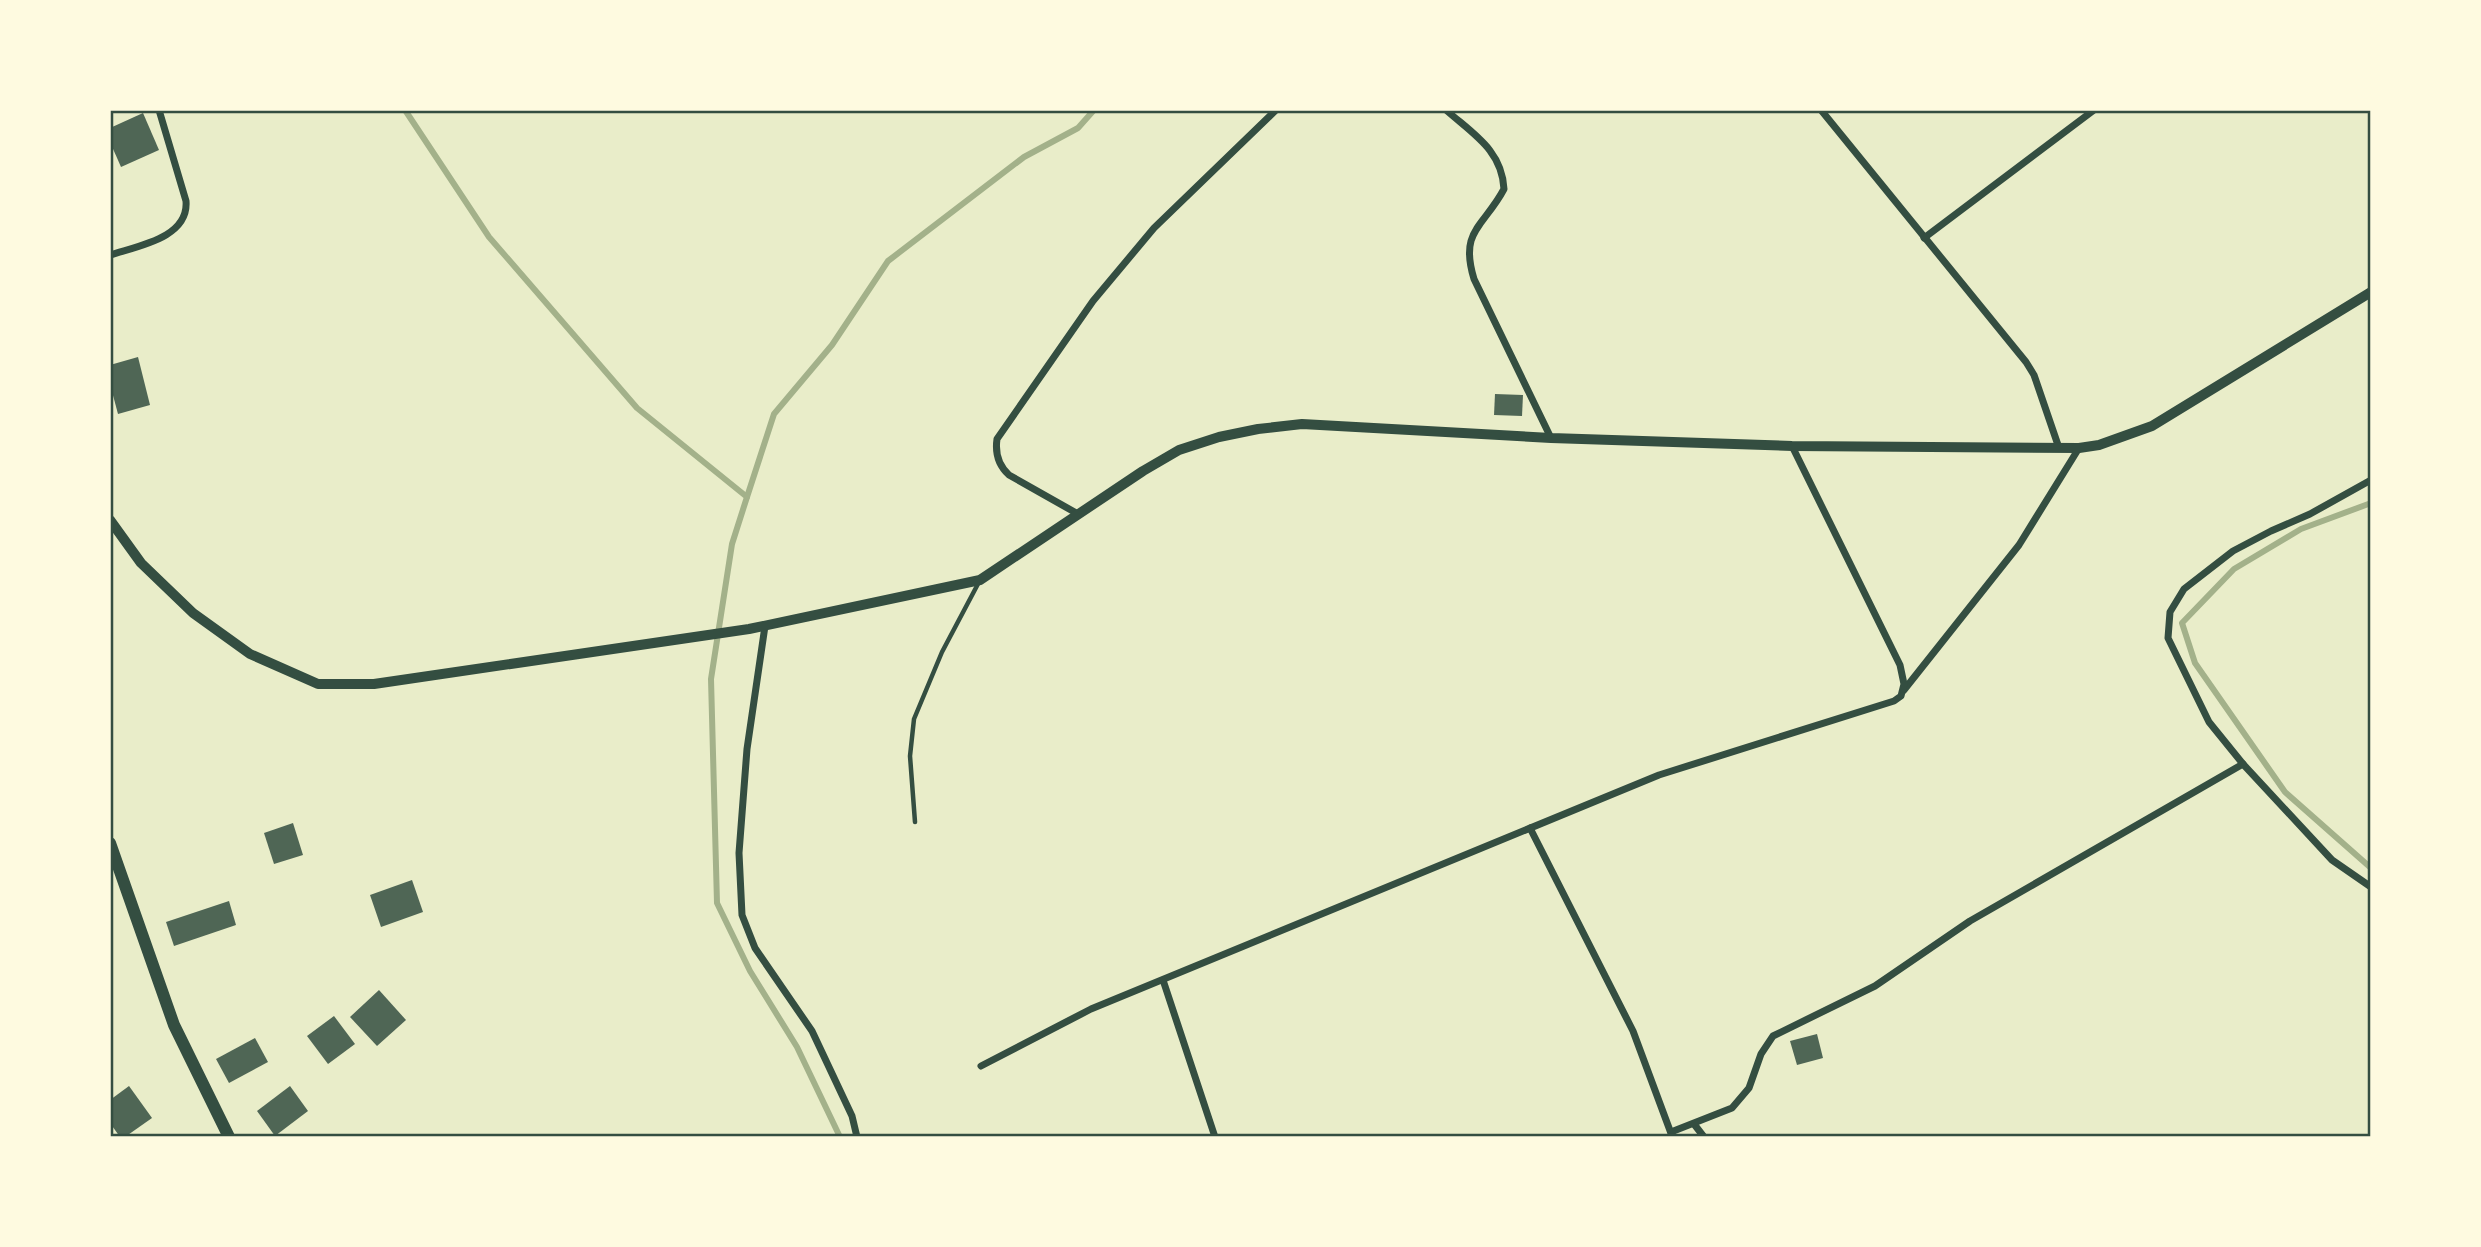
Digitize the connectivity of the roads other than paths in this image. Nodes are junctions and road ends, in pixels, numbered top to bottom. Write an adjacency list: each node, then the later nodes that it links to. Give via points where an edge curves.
1 (159, 110): 7 (street, via 186,213 163,237)
2 (1276, 110): 14 (street, via 1154,228 1094,302 997,439 998,459 1009,475)
3 (1446, 110): 9 (street, via 1490,148 1502,169 1504,189 1473,233 1468,256 1474,279)
4 (1821, 110): 6 (street)
5 (2094, 110): 6 (street)
6 (1924, 238): 11 (street, via 2026,362)
7 (110, 255)
8 (2371, 292): 12 (street, via 2152,426)
9 (1551, 438): 10 (street); 14 (street, via 1302,424 1258,429 1179,450)
10 (1792, 446): 11 (street); 18 (street, via 1900,665)
11 (2059, 448): 12 (street)
12 (2079, 448): 18 (street, via 2019,545)
13 (2371, 480): 19 (street, via 2234,551 2184,589 2170,612 2168,638 2209,722)
14 (1078, 514): 16 (street)
15 (110, 520): 17 (street, via 141,564 193,613 250,654 318,684 374,684)
16 (980, 580): 17 (street); 20 (lane, via 914,719 910,756)
17 (765, 626): 29 (street, via 747,749 739,853 742,915 755,948 812,1031 852,1116)
18 (1904, 691): 21 (street, via 1894,701 1659,775)
19 (2243, 764): 23 (street, via 2332,860); 26 (street, via 1970,921 1875,986 1773,1036 1741,1099 1721,1114)
20 (915, 822)
21 (1530, 828): 24 (street); 27 (street, via 1633,1031)
22 (110, 843): 28 (main road, via 174,1025)
23 (2371, 887)
24 (1163, 980): 25 (street, via 1091,1009); 30 (street)
25 (981, 1066)
26 (1694, 1124): 27 (street); 31 (street)
27 (1672, 1135)
28 (229, 1137)
29 (857, 1137)
30 (1215, 1137)
31 (1704, 1137)

